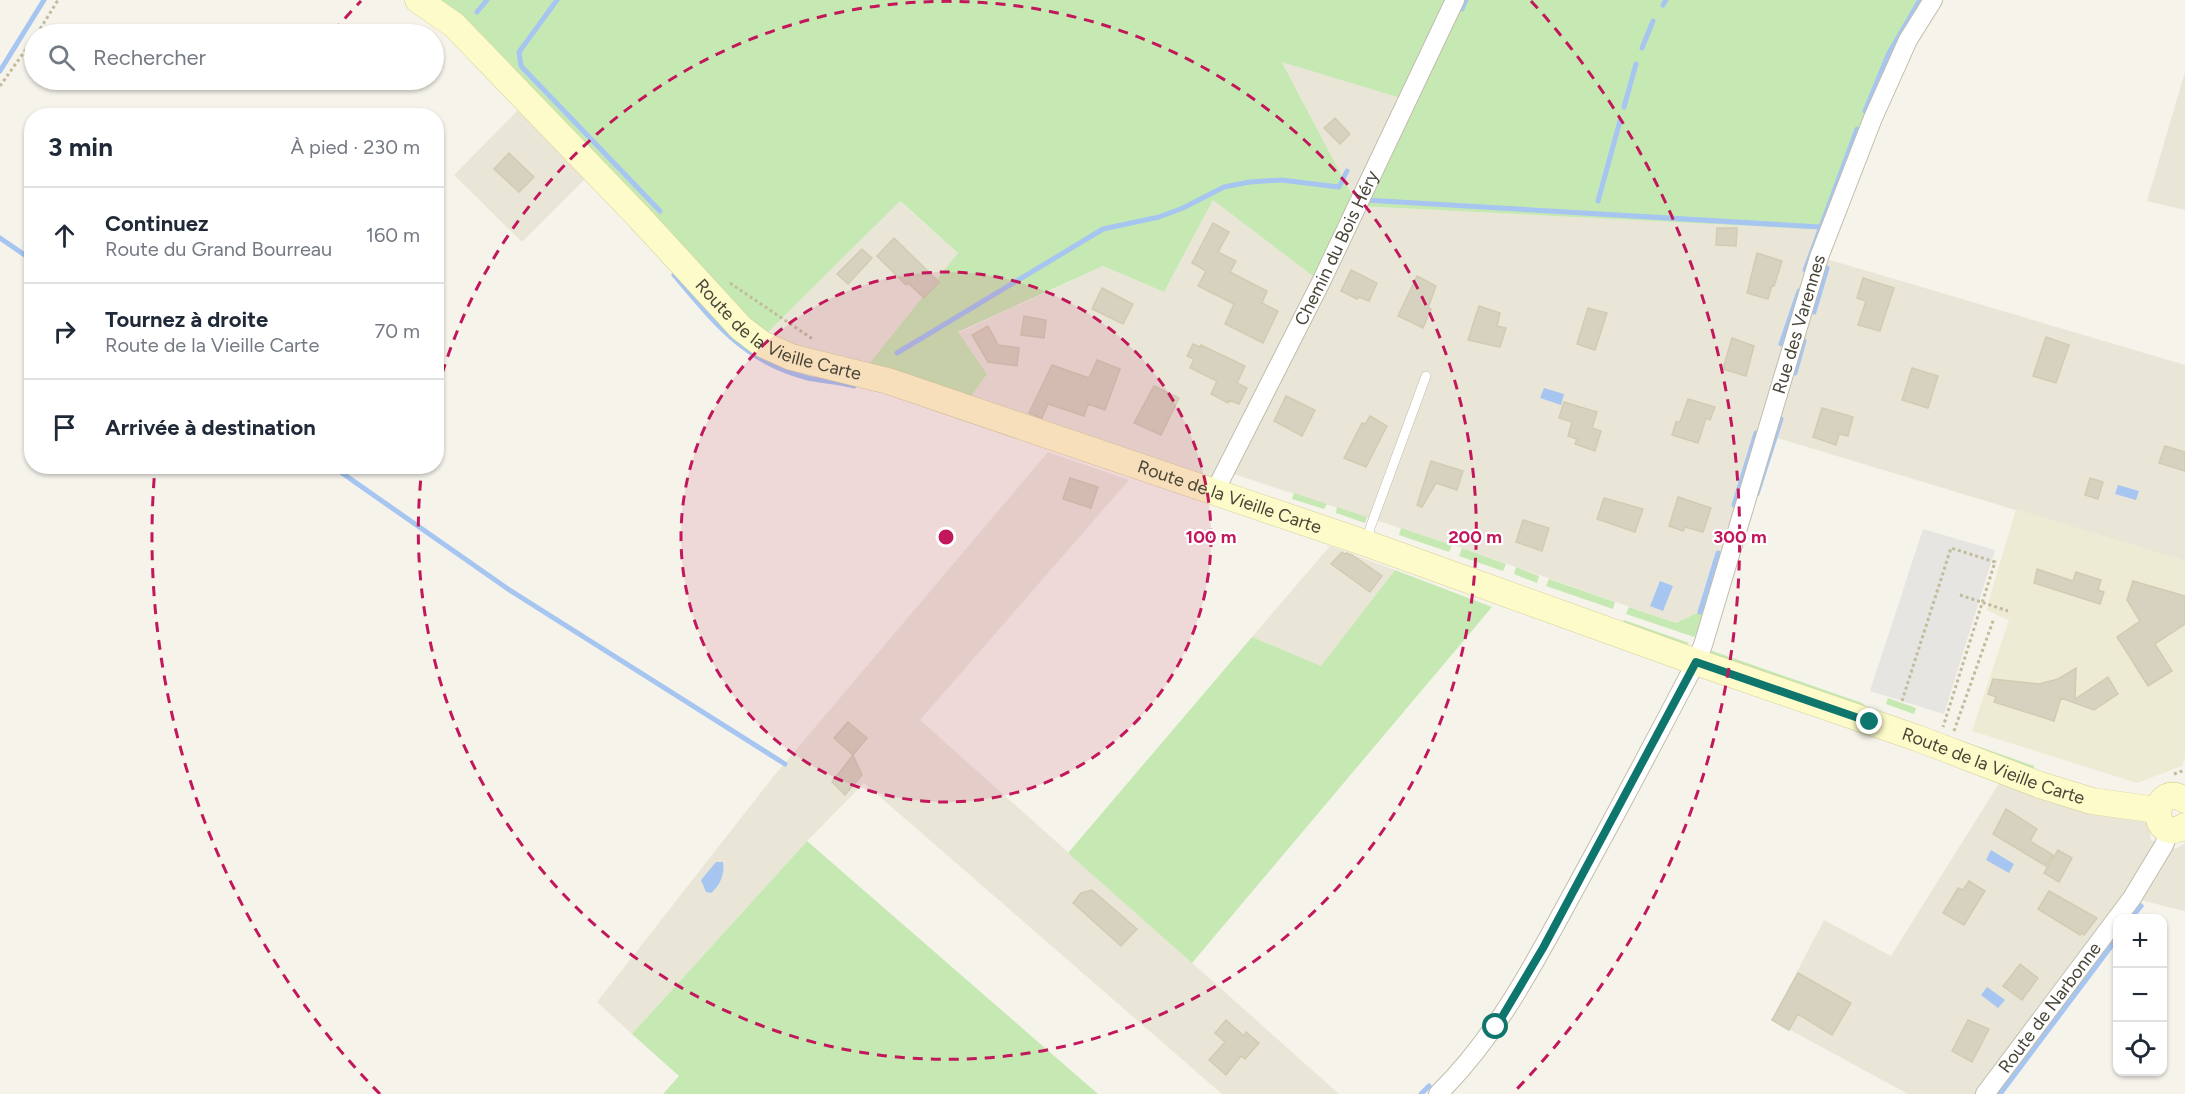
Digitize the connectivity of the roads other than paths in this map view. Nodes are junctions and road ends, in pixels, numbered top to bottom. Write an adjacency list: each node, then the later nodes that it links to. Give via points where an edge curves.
1 (418, 0): 5 (street, Route de la Vieille Carte, via 454,25 705,287 728,316 762,344 814,364 888,381)
2 (1455, 0): 5 (street, Chemin du Bois Héry, via 1321,282)
3 (1933, 0): 7 (street, Rue des Varennes, via 1903,50 1822,248)
4 (1426, 376): 6 (lane, via 1370,528)
5 (1214, 493): 6 (street, Route de la Vieille Carte)
6 (1368, 544): 7 (street, Route de la Vieille Carte)
7 (1696, 662): 9 (street, Route de la Vieille Carte, via 1917,738 1954,739 2007,774); 10 (street, Rue des Varennes, via 1543,948 1496,1027)
8 (2185, 800): 9 (street, via 2174,796 2161,802)
9 (2171, 822): 11 (street, Route de Narbonne, via 2164,845 2132,898)
10 (1438, 1094)
11 (1985, 1094)

